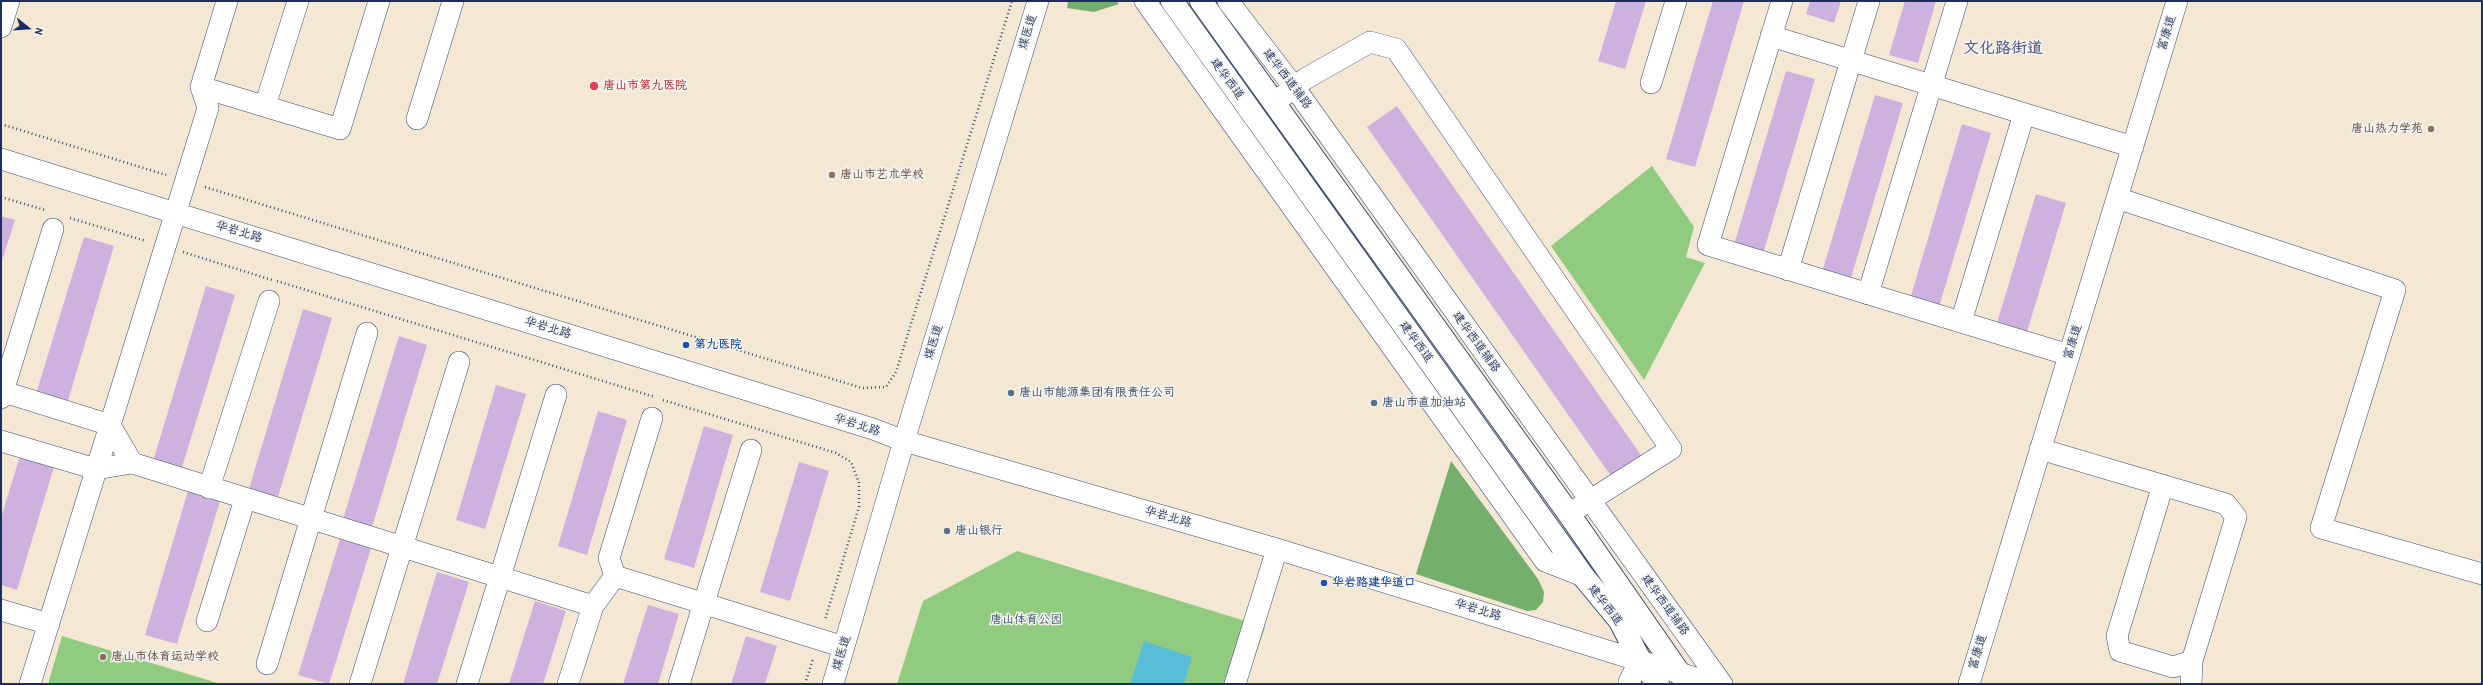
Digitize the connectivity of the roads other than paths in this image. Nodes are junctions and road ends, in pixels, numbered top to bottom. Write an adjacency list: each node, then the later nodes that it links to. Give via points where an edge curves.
1 (9, 1): 16 (street)
2 (227, 1): 21 (street)
3 (298, 1): 24 (street)
4 (379, 1): 24 (street, via 340,129)
5 (453, 1): 26 (street)
6 (1038, 1): 44 (street, 煤医道)
7 (1145, 1): 59 (street, via 1545,561)
8 (1172, 1): 59 (main road, 建华西道)
9 (1201, 1): 23 (main road, 建华西道)
10 (1228, 1): 22 (street, 建华西道辅路)
11 (1676, 1): 19 (street)
12 (1782, 1): 17 (street)
13 (1868, 1): 18 (street)
14 (1957, 1): 20 (street)
15 (2177, 1): 27 (street, 富康道)
16 (1, 27)
17 (1771, 36): 18 (street); 32 (street, via 1708,245)
18 (1851, 60): 20 (street); 32 (street)
19 (1651, 83)
20 (1931, 85): 25 (street); 33 (street)
21 (201, 87): 24 (street); 30 (street, via 208,108)
22 (1294, 87): 23 (street); 52 (street, 建华西道辅路); 52 (street, via 1370,42 1396,49 1671,449)
23 (1274, 103): 53 (main road, 建华西道)
24 (265, 106)
25 (2024, 114): 27 (street); 35 (street)
26 (417, 119)
27 (2132, 148): 29 (street, 富康道)
28 (1, 159): 30 (street, 华岩北路)
29 (2117, 198): 37 (street, 富康道); 57 (street, via 2395,290 2321,528)
30 (175, 212): 42 (street); 44 (street, 华岩北路)
31 (58, 220): 39 (street)
32 (1788, 270): 33 (street)
33 (1868, 294): 35 (street)
34 (269, 301): 50 (street)
35 (1961, 322): 37 (street)
36 (367, 333): 54 (street)
37 (2069, 355): 45 (street, 富康道)
38 (459, 362): 55 (street)
39 (2, 393): 42 (street)
40 (556, 395): 60 (street)
41 (652, 418): 58 (street, via 609,558)
42 (110, 425): 47 (street); 48 (street)
43 (1, 441): 48 (street)
44 (904, 441): 56 (street, 华岩北路); 66 (street, 煤医道)
45 (2040, 449): 49 (street); 82 (street, 富康道)
46 (751, 450): 61 (street)
47 (132, 463): 48 (street); 50 (street)
48 (96, 469): 65 (street)
49 (2163, 485): 68 (street, via 2226,504 2236,518); 68 (street, via 2117,636 2120,650 2173,667)
50 (209, 488): 51 (street)
51 (245, 499): 54 (street); 64 (street)
52 (1589, 500): 53 (street); 81 (street, 建华西道辅路)
53 (1569, 514): 70 (main road, 建华西道)
54 (311, 520): 55 (street); 69 (street)
55 (402, 548): 60 (street); 72 (street)
56 (1277, 549): 67 (street, 华岩北路); 77 (street)
57 (2482, 574)
58 (615, 576): 61 (street); 62 (street)
59 (1583, 576): 67 (main road, 建华西道, via 1620,621)
60 (500, 578): 62 (street); 73 (street)
61 (704, 603): 66 (street); 75 (street)
62 (593, 606): 74 (street)
63 (1, 610): 65 (street)
64 (208, 621)
65 (49, 624): 71 (street)
66 (844, 647): 76 (street, 煤医道)
67 (1640, 660): 70 (street, 华岩北路); 78 (street); 79 (main road, 建华西道)
68 (2192, 661): 83 (street)
69 (266, 664)
70 (1683, 678): 80 (street, 华岩北路)
71 (30, 684)
72 (360, 684)
73 (467, 684)
74 (568, 684)
75 (679, 684)
76 (833, 684)
77 (1235, 684)
78 (1630, 684)
79 (1658, 684)
80 (1715, 684)
81 (1722, 684)
82 (1969, 684)
83 (2191, 684)

